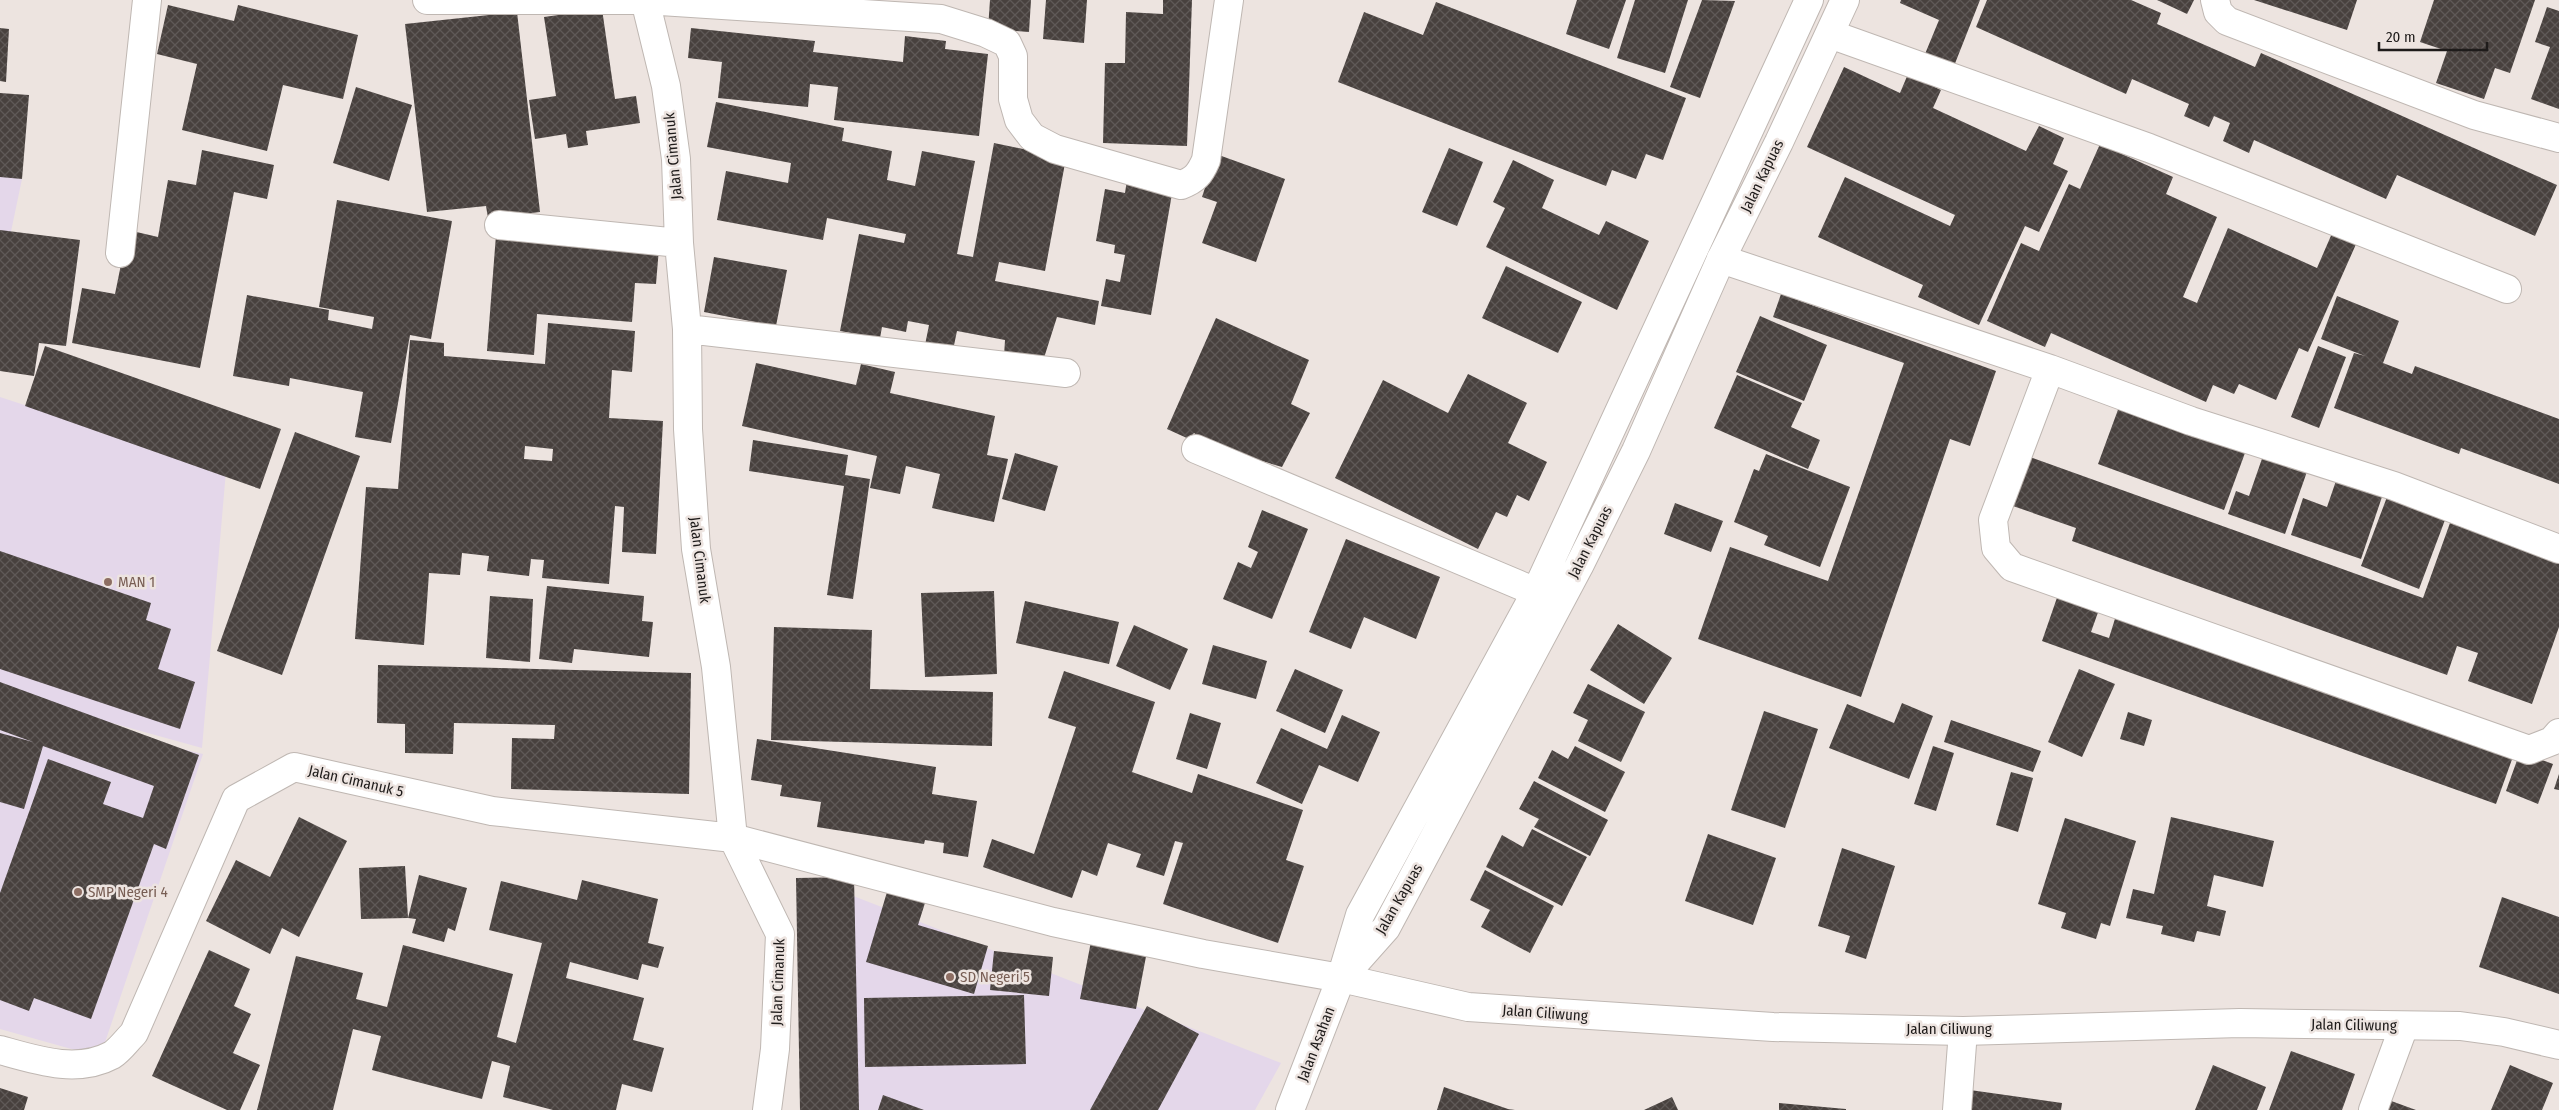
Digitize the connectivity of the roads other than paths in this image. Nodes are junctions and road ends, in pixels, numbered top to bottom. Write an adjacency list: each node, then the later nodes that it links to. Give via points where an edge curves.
1 (147, 0): 12 (street)
2 (427, 0): 3 (street)
3 (645, 0): 4 (street, via 941,19 986,33 1007,43 1013,56 1013,99 1019,120 1032,137 1055,149 1181,185 1201,173 1206,160); 11 (street, Jalan Cimanuk, via 666,86 676,159)
4 (1229, 0)
5 (1809, 0): 20 (street, Jalan Kapuas)
6 (1845, 0): 8 (street, Jalan Kapuas)
7 (2214, 0): 9 (street, via 2226,21 2474,114)
8 (1830, 34): 13 (street, Jalan Kapuas); 14 (street, via 2149,148)
9 (2559, 138)
10 (499, 225): 11 (street)
11 (679, 243): 15 (street, Jalan Cimanuk)
12 (120, 252)
13 (1721, 258): 16 (street); 23 (street, Jalan Kapuas, via 1636,451 1574,574 1386,928)
14 (2507, 289)
15 (688, 329): 17 (street); 22 (street, Jalan Cimanuk, via 688,428 696,549 716,667)
16 (2050, 370): 19 (street, via 2191,421 2394,486); 21 (street, via 1993,520 1996,548 2012,567 2529,750 2552,741)
17 (1066, 373)
18 (1196, 450): 20 (street)
19 (2559, 549)
20 (1536, 592): 23 (street, Jalan Kapuas, via 1360,915)
21 (2559, 733)
22 (733, 838): 23 (street, Jalan Cimanuk 5, via 1052,922 1203,954); 27 (street, Jalan Cimanuk 5, via 492,811 294,767 236,799 134,1033 113,1054 93,1062 54,1065); 28 (street, Jalan Cimanuk, via 780,934 776,1049)
23 (1341, 978): 25 (street, Jalan Ciliwung, via 1468,1007 1773,1027); 29 (street, Jalan Asahan)
24 (2404, 1026): 25 (street, Jalan Ciliwung, via 2240,1023); 26 (street, Jalan Ciliwung, via 2460,1026); 31 (street)
25 (1963, 1030): 30 (street)
26 (2559, 1045)
27 (0, 1050)
28 (767, 1110)
29 (1290, 1110)
30 (1957, 1110)
31 (2373, 1110)

